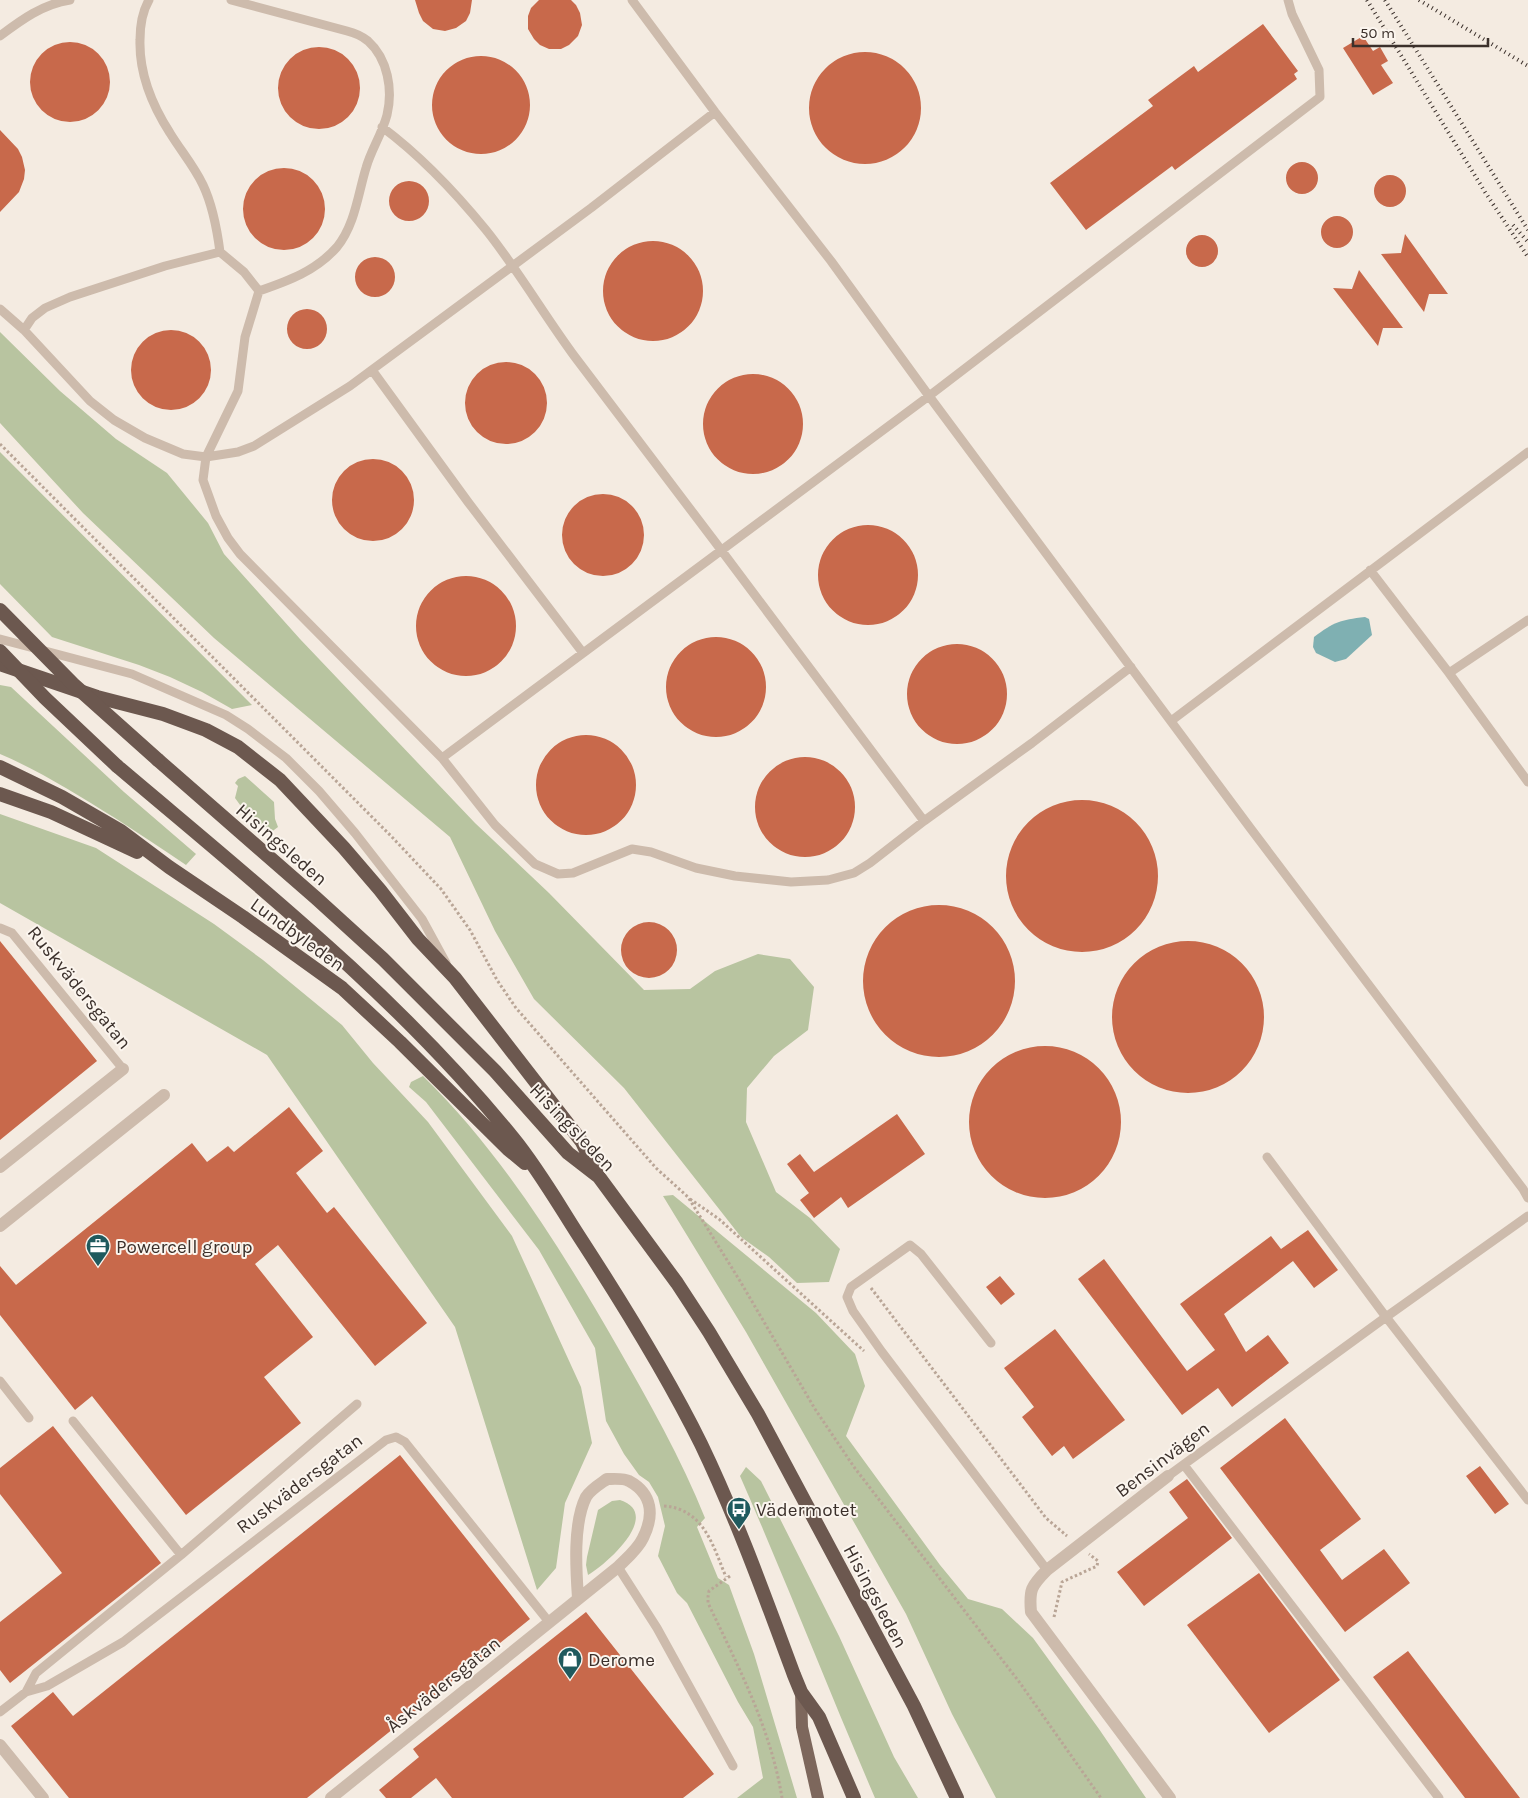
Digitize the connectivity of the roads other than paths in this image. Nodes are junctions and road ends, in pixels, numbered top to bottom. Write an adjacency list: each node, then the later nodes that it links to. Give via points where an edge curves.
1 (70, 0): 6 (lane, via 46,6)
2 (149, 0): 9 (lane, via 142,14 140,33 139,54 144,81 156,111 204,186)
3 (231, 0): 8 (lane, via 347,31 367,40 381,58 390,85 387,115)
4 (632, 0): 7 (lane)
5 (1288, 0): 15 (lane, via 1319,70 1320,97)
6 (0, 36)
7 (715, 112): 10 (lane); 15 (lane, via 831,261)
8 (382, 127): 10 (lane, via 450,187); 11 (lane, via 371,152 352,218 339,245 314,268 293,280)
9 (220, 252): 11 (lane, via 244,272); 13 (lane, via 70,297 45,308)
10 (512, 266): 14 (lane); 18 (lane, via 573,354)
11 (259, 291): 17 (lane, via 246,337 238,391)
12 (0, 309): 13 (lane)
13 (24, 330): 17 (lane, via 90,401 114,420 183,454)
14 (372, 370): 17 (lane, via 254,446); 24 (lane)
15 (929, 396): 18 (lane); 26 (lane)
16 (1528, 452): 19 (lane)
17 (206, 457): 29 (lane, via 203,480 216,516 240,554)
18 (722, 550): 24 (lane); 33 (lane)
19 (1370, 570): 27 (lane); 28 (lane)
20 (0, 610): 42 (highway, Hisingsleden, bridge, via 72,684 382,960 495,1071 568,1153)
21 (1528, 620): 27 (lane)
22 (0, 639): 36 (lane, via 132,674 226,715 248,729 286,758 355,833 422,919)
23 (0, 652): 41 (highway, bridge, via 117,766 304,927 418,1032 515,1140)
24 (583, 654): 29 (lane)
25 (0, 664): 36 (highway, via 97,697 163,714 206,730 238,747 280,780 308,808)
26 (1131, 667): 28 (lane); 33 (lane)
27 (1449, 673): 31 (lane)
28 (1171, 721): 43 (lane)
29 (442, 758): 33 (lane, via 495,825 535,864 558,874 573,873 632,849 735,876 791,882 828,880 854,873)
30 (0, 767): 34 (highway, Lundbyleden, via 54,792 121,831)
31 (1528, 782)
32 (0, 794): 34 (highway, via 76,822)
33 (924, 821)
34 (169, 867): 41 (highway, Lundbyleden, via 342,988)
35 (0, 928): 37 (lane, Ruskvädersgatan, via 12,933)
36 (455, 978): 42 (highway, via 582,1142)
37 (123, 1069): 40 (street, Ruskvädersgatan)
38 (164, 1095): 45 (street)
39 (1267, 1157): 46 (lane)
40 (0, 1167)
41 (540, 1177): 61 (highway, via 662,1370 701,1444 740,1530)
42 (599, 1177): 69 (highway, Hisingsleden, via 678,1282 758,1414 914,1706)
43 (1528, 1198)
44 (1528, 1216): 46 (lane, Bensinvägen)
45 (0, 1226)
46 (1386, 1317): 52 (lane, Bensinvägen); 54 (lane)
47 (991, 1343): 57 (lane, via 921,1254 910,1245 851,1287 847,1297 882,1352)
48 (0, 1382): 50 (lane)
49 (356, 1404): 55 (lane, Ruskvädersgatan)
50 (29, 1418)
51 (74, 1421): 55 (lane)
52 (1184, 1465): 53 (lane, Bensinvägen); 71 (lane)
53 (1168, 1476): 57 (street, Bensinvägen)
54 (1528, 1500)
55 (181, 1555): 60 (lane, Ruskvädersgatan, via 36,1673)
56 (618, 1568): 58 (street, Åskvädersgatan); 58 (street, Åskvädersgatan, via 643,1539 651,1515 650,1507 643,1493 628,1480 606,1479 587,1495 579,1516); 64 (lane, via 657,1628)
57 (1047, 1570): 70 (street, Bensinvägen, via 1034,1582 1030,1596 1031,1612)
58 (578, 1598): 59 (street, Åskvädersgatan)
59 (549, 1622): 60 (lane, Ruskvädersgatan, via 406,1442 396,1437 386,1440 123,1642 47,1686); 66 (street, Åskvädersgatan)
60 (26, 1692): 62 (lane, Ruskvädersgatan)
61 (801, 1692): 67 (main road, via 802,1727); 68 (highway, via 819,1717)
62 (0, 1712)
63 (0, 1745): 65 (street)
64 (733, 1766)
65 (43, 1798)
66 (331, 1798)
67 (818, 1798)
68 (854, 1798)
69 (958, 1798)
70 (1170, 1798)
71 (1438, 1798)

